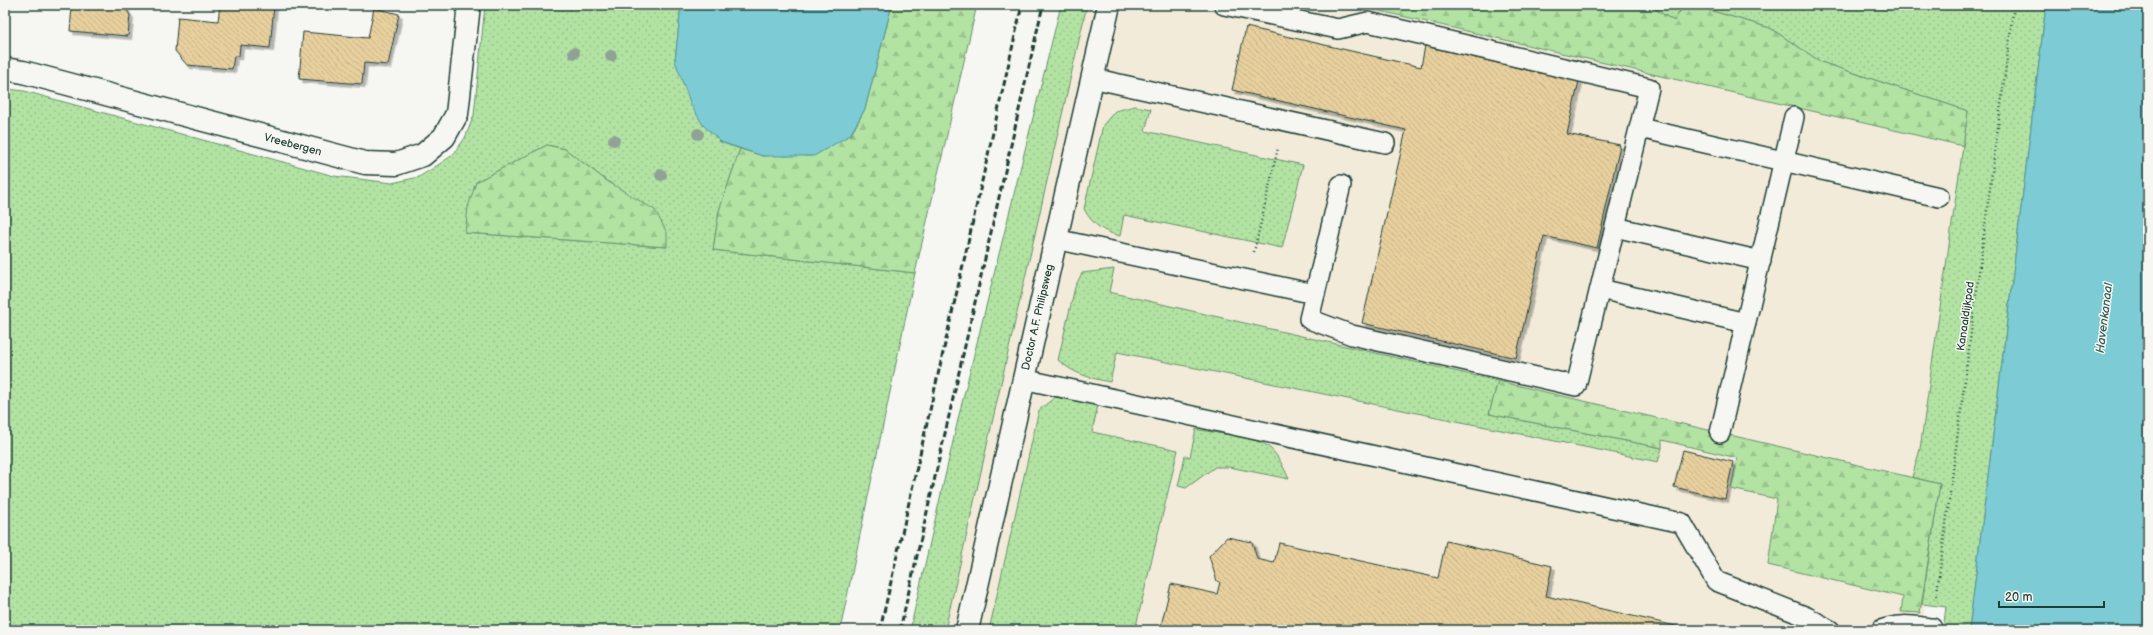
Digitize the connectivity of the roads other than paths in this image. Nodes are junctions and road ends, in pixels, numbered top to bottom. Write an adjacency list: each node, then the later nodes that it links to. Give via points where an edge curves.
1 (469, 5): 4 (street, Vreebergen, via 457,114 444,137 423,155 396,164 365,163)
2 (1109, 5): 5 (street, Doctor A.F. Philipsweg)
3 (1224, 5): 7 (lane, via 1338,29 1368,22 1649,88)
4 (5, 69)
5 (1092, 78): 8 (lane); 13 (street, Doctor A.F. Philipsweg)
6 (1794, 117): 9 (lane)
7 (1640, 128): 9 (lane); 12 (lane)
8 (1385, 143)
9 (1784, 161): 11 (lane); 14 (lane)
10 (1341, 185): 16 (lane)
11 (1938, 197)
12 (1615, 227): 14 (lane); 15 (lane)
13 (1055, 239): 16 (lane); 18 (street, Doctor A.F. Philipsweg)
14 (1761, 261): 17 (lane)
15 (1600, 289): 16 (lane, via 1576,386 1352,335 1309,319); 17 (lane)
16 (1315, 294)
17 (1746, 323): 19 (lane)
18 (1023, 379): 21 (street, Doctor A.F. Philipsweg); 22 (lane, via 1682,523 1716,581 1807,617)
19 (1720, 433)
20 (1932, 628): 23 (lane, via 1908,625 1891,626)
21 (967, 630)
22 (1830, 630)
23 (1882, 630)

